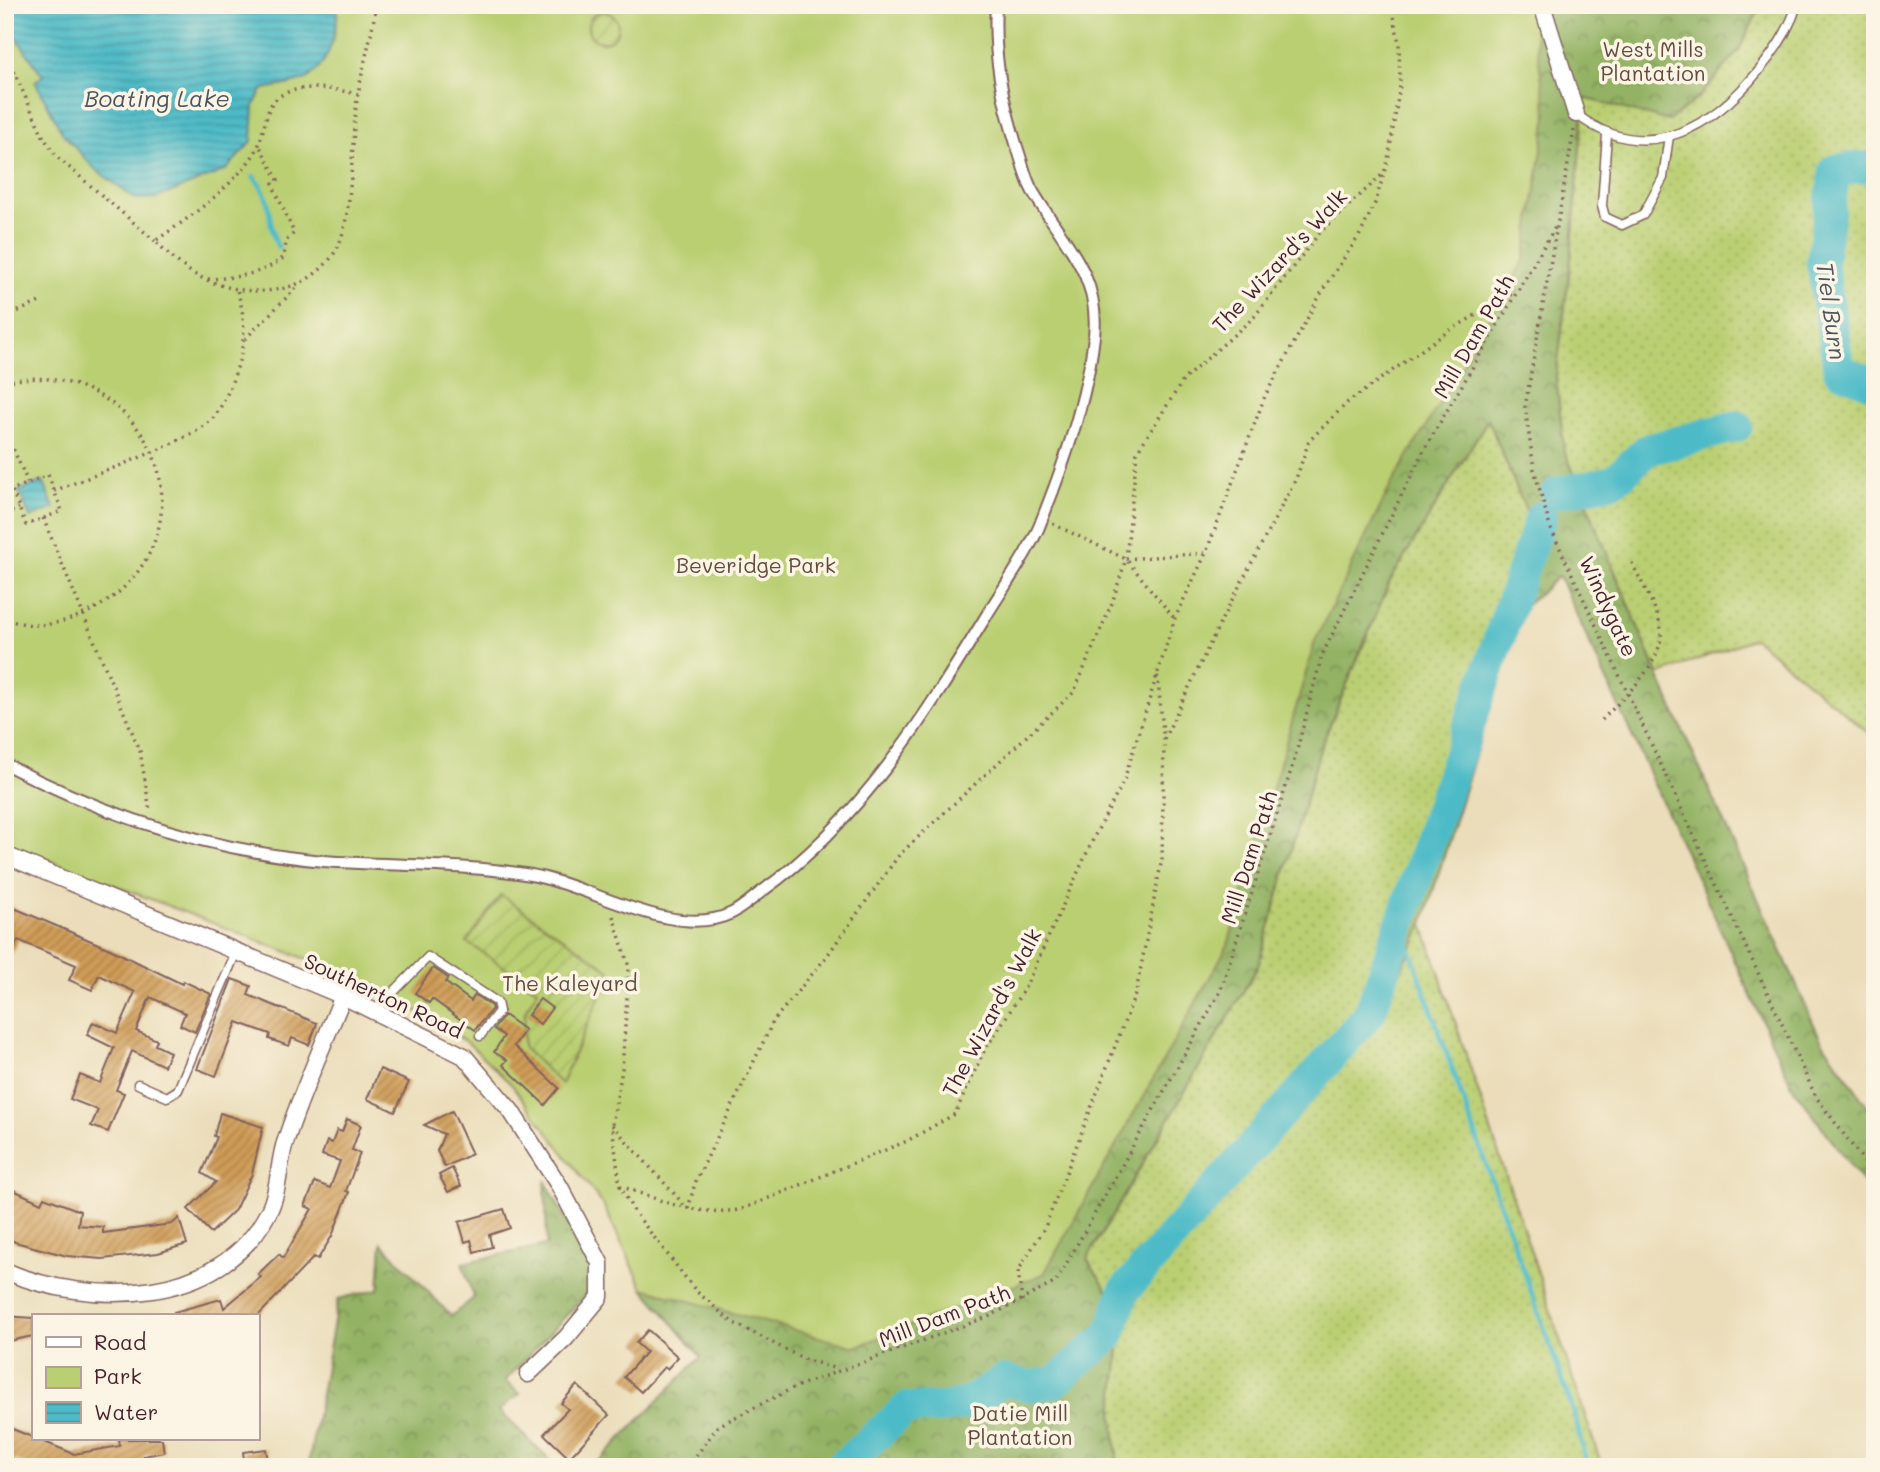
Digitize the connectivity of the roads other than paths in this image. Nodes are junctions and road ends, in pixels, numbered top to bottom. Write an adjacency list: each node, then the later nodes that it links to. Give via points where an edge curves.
1 (996, 5): 7 (street, via 1001,95 1030,186 1086,271 1095,331 1081,403 1037,532 921,724 845,816 790,872 732,913 702,921 664,916 529,874 317,860 213,843 67,796)
2 (1542, 5): 4 (street)
3 (1797, 5): 6 (lane, via 1791,24 1764,65 1729,105 1698,127)
4 (1576, 114): 5 (lane)
5 (1607, 134): 6 (lane, via 1633,139); 6 (lane, via 1602,206 1605,217 1622,225 1643,215 1663,178)
6 (1668, 136)
7 (5, 764)
8 (5, 855): 9 (street, Southerton Road)
9 (236, 952): 10 (street, Southerton Road); 13 (lane, via 178,1090 167,1097)
10 (343, 996): 11 (street, Southerton Road); 14 (street, via 284,1147 268,1213 233,1256 184,1283 119,1294 60,1289)
11 (374, 1012): 12 (lane, via 428,957 497,1002 499,1011); 15 (street, Southerton Road, via 464,1056 511,1111 560,1187 600,1263 600,1297)
12 (480, 1036)
13 (138, 1084)
14 (5, 1272)
15 (528, 1374)

